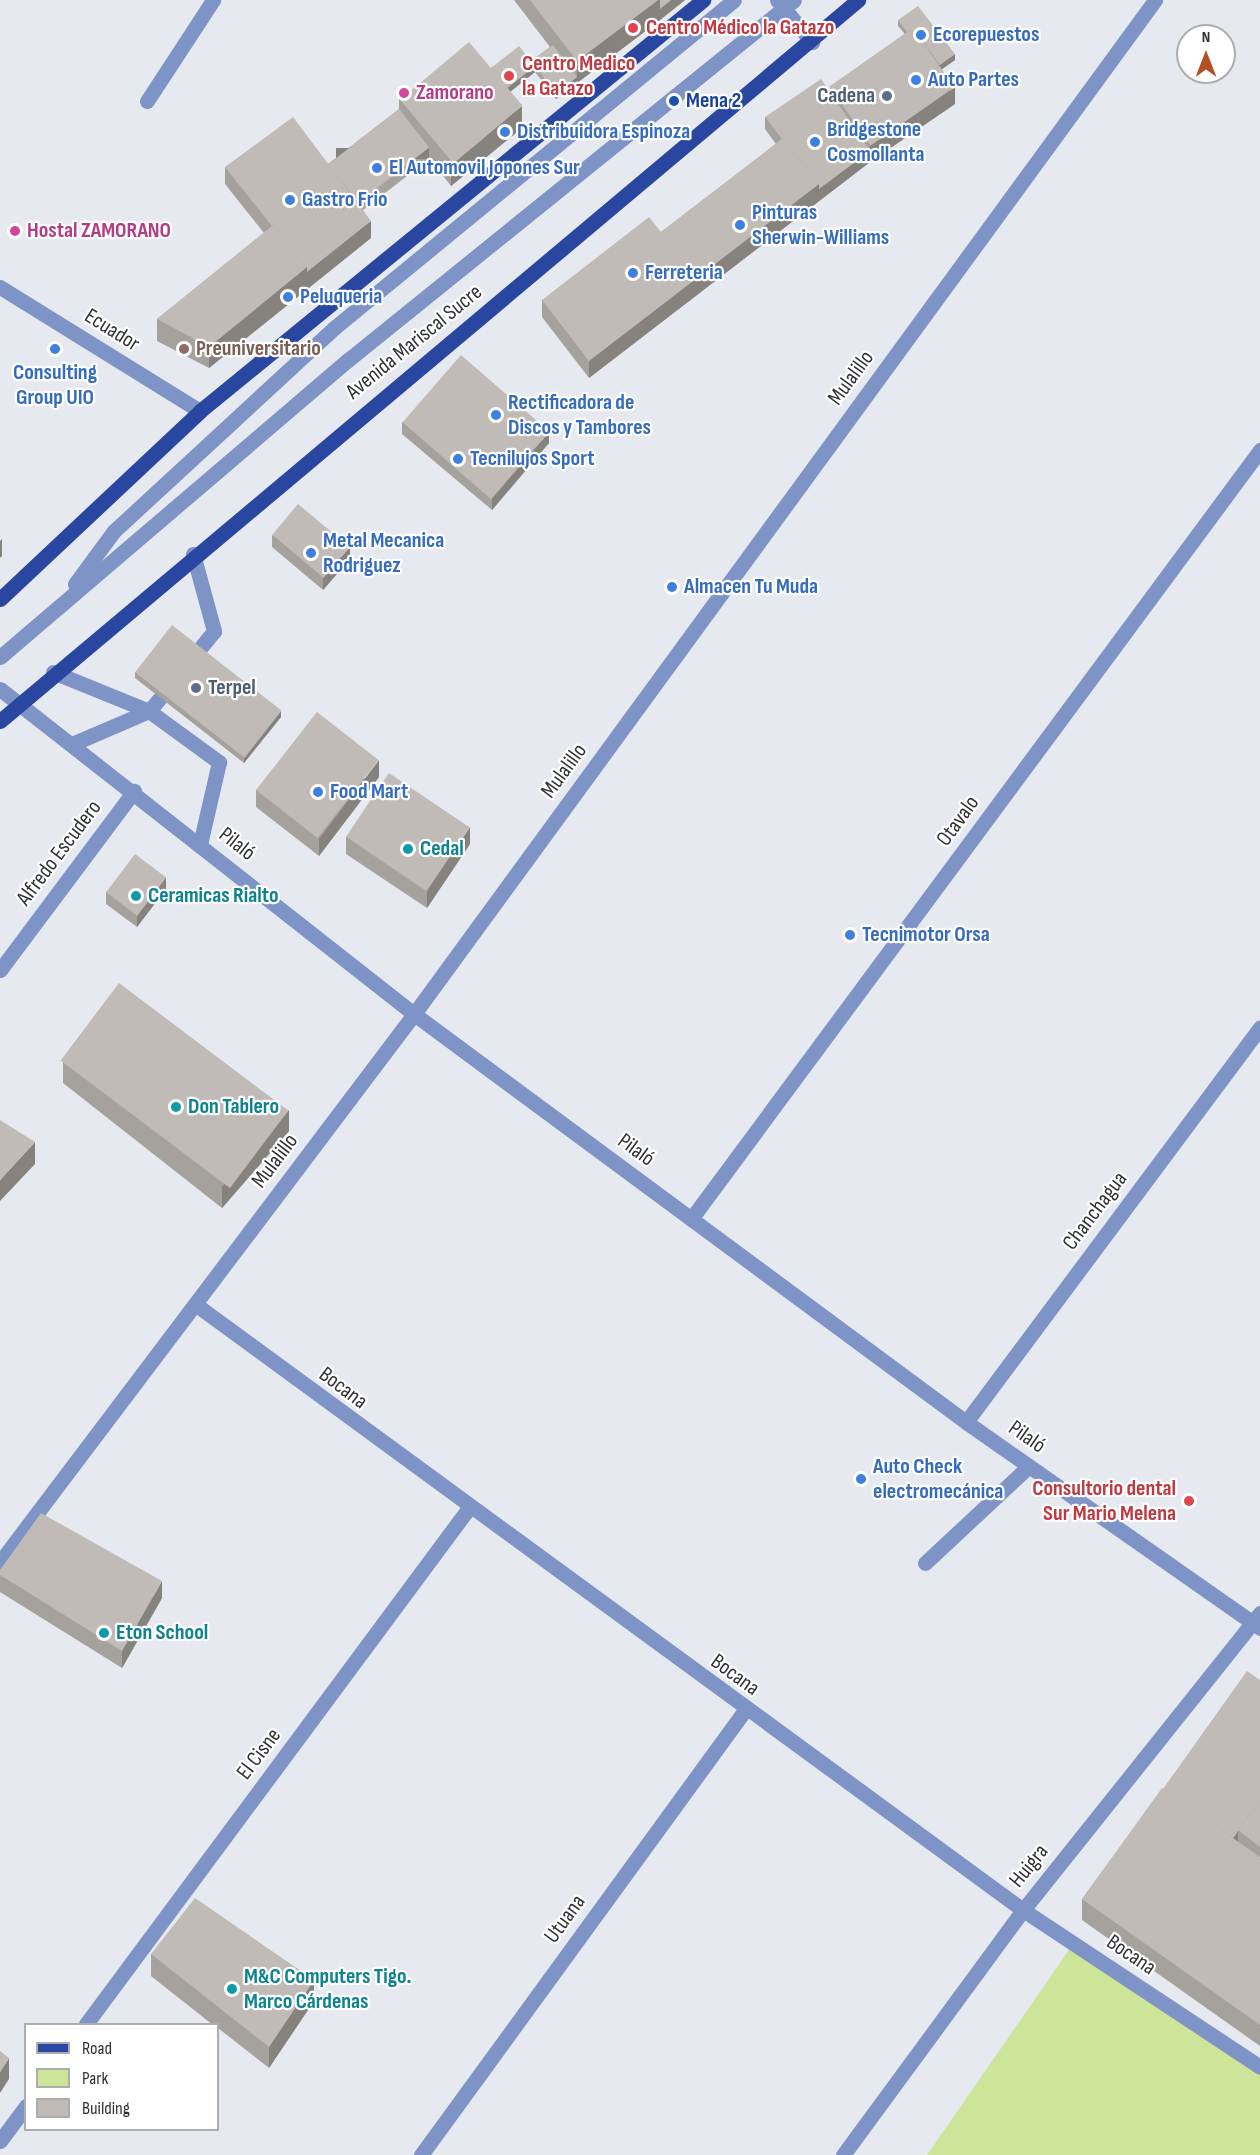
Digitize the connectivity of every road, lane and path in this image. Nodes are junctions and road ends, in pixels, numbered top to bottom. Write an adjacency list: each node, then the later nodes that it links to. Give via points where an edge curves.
1 (213, 0): 8 (street)
2 (703, 0): 10 (main road)
3 (734, 0): 14 (street, via 334,328 114,531)
4 (858, 0): 7 (main road, Avenida Mariscal Sucre)
5 (1155, 0): 27 (street, Mulalillo)
6 (784, 3): 7 (street); 14 (street, via 348,360 161,524)
7 (812, 42): 12 (main road, Avenida Mariscal Sucre)
8 (147, 101)
9 (0, 287): 10 (street, Ecuador)
10 (200, 411): 13 (main road)
11 (1260, 450): 29 (street, Otavalo)
12 (193, 554): 15 (street, via 214,631); 17 (main road, Avenida Mariscal Sucre)
13 (0, 599)
14 (64, 599): 16 (street)
15 (198, 651)
16 (0, 657)
17 (53, 672): 20 (main road, Avenida Mariscal Sucre); 21 (street)
18 (0, 688): 20 (street, Pilaló)
19 (160, 698): 21 (street)
20 (17, 702): 22 (main road, Avenida Mariscal Sucre); 23 (street, Pilaló)
21 (149, 711): 23 (street); 25 (street, via 219,762)
22 (0, 721)
23 (72, 744): 24 (street, Pilaló)
24 (134, 791): 25 (street, Pilaló); 26 (street, Alfredo Escudero)
25 (200, 844): 27 (street, Pilaló)
26 (0, 970)
27 (414, 1014): 29 (street, Pilaló); 30 (street, Mulalillo)
28 (1260, 1027): 31 (street, Chanchagua)
29 (691, 1219): 31 (street, Pilaló)
30 (195, 1304): 33 (street, Bocana); 34 (street, Mulalillo)
31 (966, 1422): 32 (street, Pilaló)
32 (1029, 1466): 35 (street); 36 (street, Pilaló)
33 (468, 1509): 37 (street, Bocana); 39 (street, El Cisne)
34 (0, 1562)
35 (925, 1563)
36 (1258, 1621): 38 (street, Huigra)
37 (745, 1710): 38 (street, Bocana); 43 (street, Utuana)
38 (1023, 1910): 40 (street, Bocana); 44 (street, Huigra)
39 (87, 2023)
40 (1260, 2067)
41 (24, 2109): 42 (street)
42 (0, 2141)
43 (421, 2155)
44 (843, 2155)

